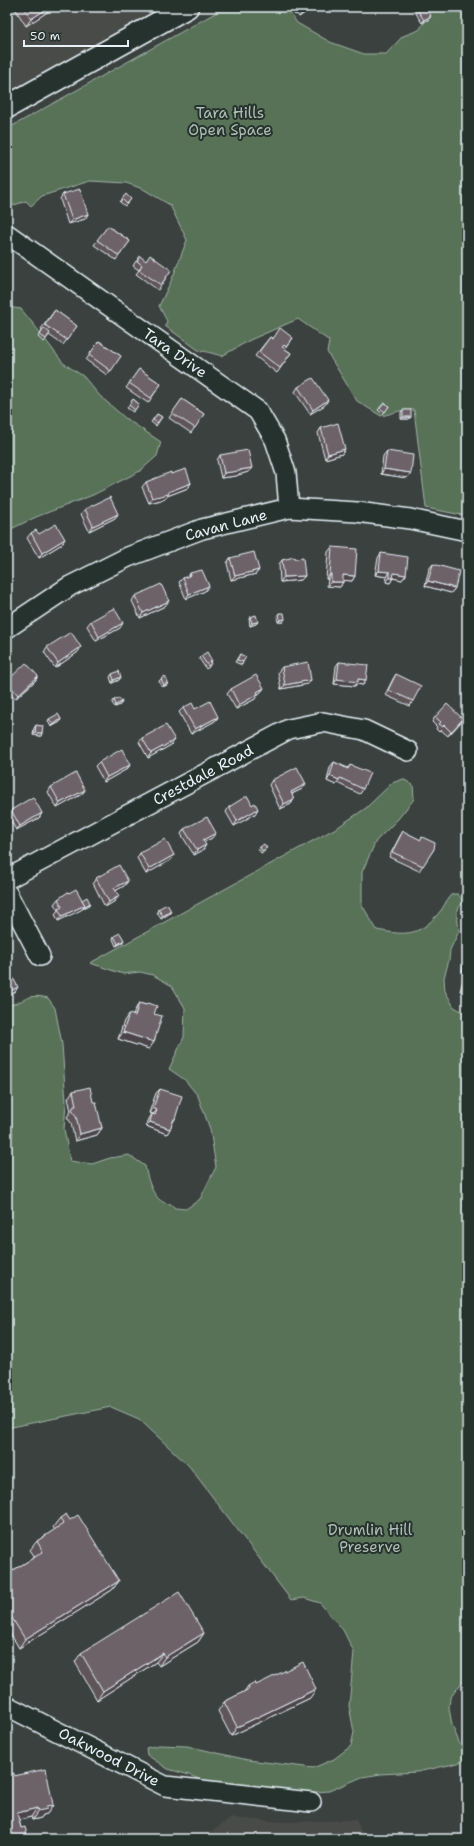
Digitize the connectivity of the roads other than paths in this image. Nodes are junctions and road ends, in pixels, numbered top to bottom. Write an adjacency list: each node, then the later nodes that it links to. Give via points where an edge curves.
1 (187, 7): 2 (main road)
2 (7, 107)
3 (7, 234): 4 (street, Tara Drive, via 258,411 276,440 286,473)
4 (289, 508): 5 (street, Cavan Lane, via 410,518); 6 (street, Cavan Lane, via 202,529 128,557 70,586)
5 (467, 531)
6 (7, 628)
7 (408, 751): 8 (street, Crestdale Road, via 364,730 323,722 289,729)
8 (7, 879)
9 (7, 893): 10 (street)
10 (40, 956)
11 (7, 1706): 12 (street, Oakwood Drive, via 165,1786)
12 (311, 1802)

